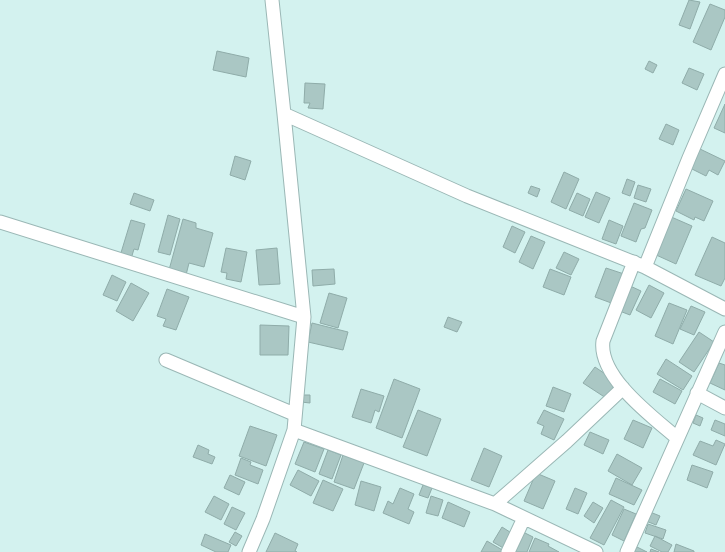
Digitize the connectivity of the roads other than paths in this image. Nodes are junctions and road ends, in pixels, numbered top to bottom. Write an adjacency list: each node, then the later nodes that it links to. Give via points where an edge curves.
1 (272, 0): 3 (street)
2 (725, 74): 5 (street)
3 (284, 114): 5 (street, via 467,196); 7 (street)
4 (0, 222): 7 (street)
5 (640, 264): 6 (street); 10 (street, via 613,314 603,346 603,352 614,377)
6 (722, 306)
7 (304, 317): 13 (street)
8 (725, 332): 11 (street)
9 (166, 360): 13 (street)
10 (623, 388): 15 (street); 16 (street)
11 (697, 393): 12 (street); 15 (street)
12 (725, 408)
13 (294, 414): 14 (street)
14 (294, 430): 16 (street); 18 (street)
15 (678, 438): 21 (street)
16 (499, 505): 17 (street)
17 (522, 517): 19 (street); 20 (street)
18 (249, 552)
19 (508, 552)
20 (596, 552)
21 (627, 552)

